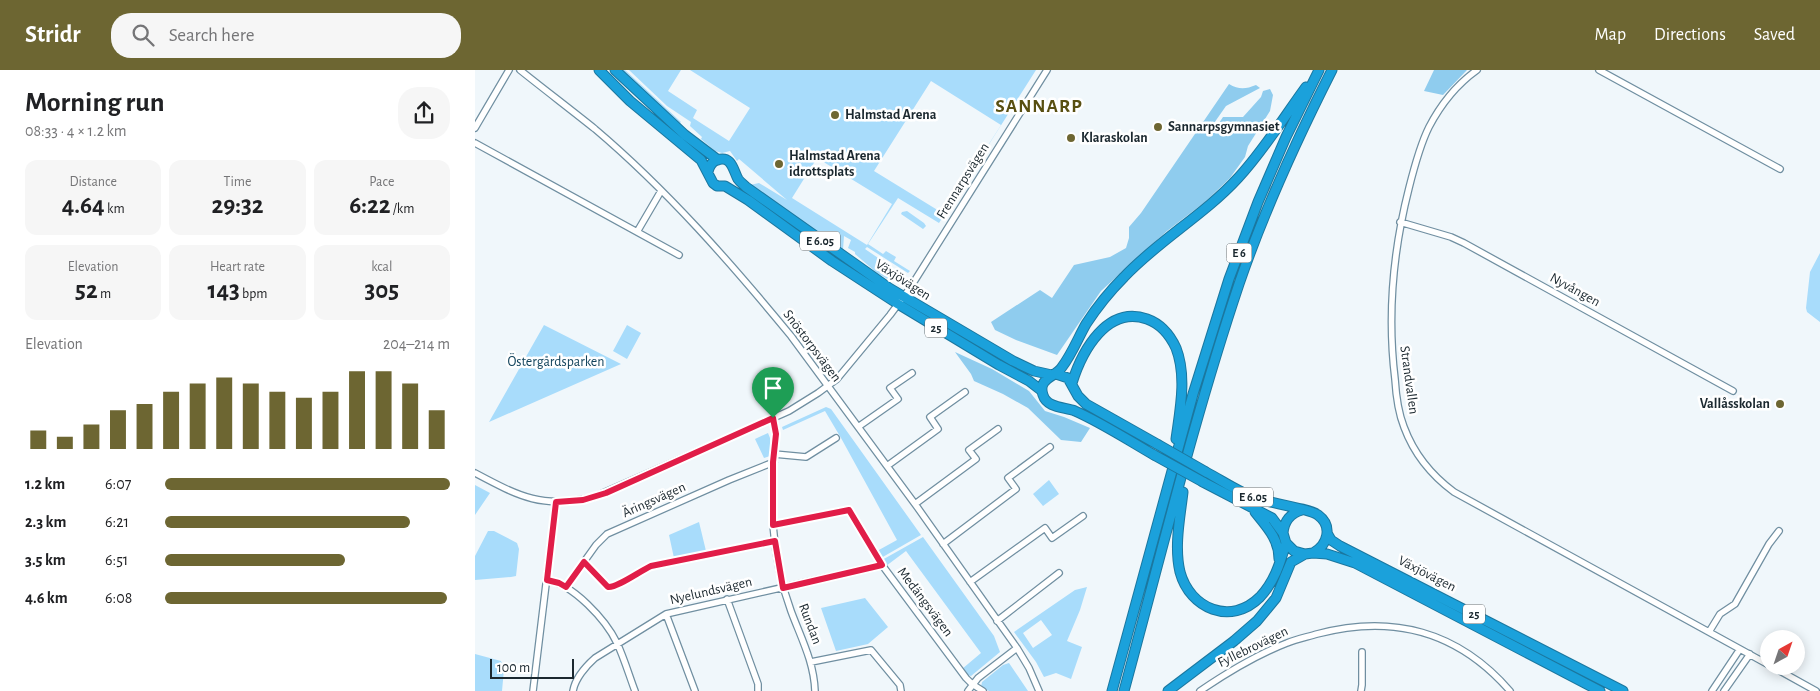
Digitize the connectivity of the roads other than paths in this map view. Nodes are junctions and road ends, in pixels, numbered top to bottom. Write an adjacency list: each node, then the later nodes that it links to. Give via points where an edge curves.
1 (509, 70): 10 (street)
2 (520, 70): 17 (street, Snöstorpsvägen, via 595,130)
3 (599, 70): 14 (highway, Växjövägen, via 630,101 701,160)
4 (615, 70): 12 (highway, Växjövägen / E 6.05, via 685,135)
5 (1047, 70): 21 (street, Frennarpsvägen)
6 (1319, 70): 23 (highway, via 1239,178 1114,287 1095,311 1064,365); 39 (highway, E 6, via 1286,137 1242,244 1207,346)
7 (1332, 70): 38 (highway, E 6, via 1269,206 1239,283)
8 (1477, 70): 18 (street, Strandvallen, via 1445,100 1428,128)
9 (1599, 70): 13 (street)
10 (475, 128)
11 (475, 142): 19 (street)
12 (718, 160): 14 (highway); 15 (highway, Växjövägen / E 6.05, via 730,162)
13 (1780, 169)
14 (708, 172): 16 (highway, Växjövägen, via 713,183)
15 (735, 173): 16 (highway); 21 (highway, Växjövägen / E 6.05, via 752,192)
16 (725, 186): 21 (highway, Växjövägen / 25, via 832,261)
17 (661, 191): 19 (street); 25 (street, Snöstorpsvägen, via 720,252 791,336)
18 (1400, 222): 27 (street, Nyvången, via 1464,243); 65 (street, Strandvallen, via 1391,304 1394,370 1403,425 1424,464 1454,492)
19 (637, 232): 20 (street)
20 (679, 255)
21 (900, 301): 23 (highway, Växjövägen / E 6.05, via 1013,361 1034,371); 25 (street, Frennarpsvägen); 26 (highway, Växjövägen / 25)
22 (912, 373): 31 (street, via 890,388 898,399)
23 (1054, 375): 24 (highway, Växjövägen, via 1065,376); 26 (highway, via 1045,380)
24 (1072, 386): 29 (highway, via 1070,400); 39 (highway, via 1080,362 1092,340 1104,327 1136,316 1162,328 1176,349 1181,367 1182,388); 44 (highway, Växjövägen / E 6.05, bridge, via 1081,400 1092,408 1206,472 1255,498)
25 (828, 387): 30 (street, Frennarpsvägen); 31 (street, Snöstorpsvägen)
26 (1042, 391): 29 (highway, Växjövägen, via 1047,402)
27 (1733, 391)
28 (965, 392): 37 (street, via 930,417 938,429)
29 (1059, 406): 43 (highway, Växjövägen / E 6.05, bridge, via 1086,416)
30 (773, 418): 35 (street, Rundan, via 776,434); 41 (street, Frennarpsvägen, via 606,493 583,500)
31 (858, 427): 37 (street, Snöstorpsvägen)
32 (998, 429): 42 (street, via 969,450 976,459)
33 (836, 438): 35 (street, via 806,457)
34 (1050, 447): 52 (street, via 1008,478 1016,489)
35 (774, 454): 36 (street, Rundan)
36 (773, 462): 46 (street, Rundan); 54 (street, Äringsvägen, via 607,534)
37 (887, 466): 42 (street, Snöstorpsvägen)
38 (1185, 466): 56 (highway, via 1178,550 1180,572 1189,592 1205,606 1224,612 1235,611 1259,598); 86 (highway, E 6)
39 (1173, 469): 85 (highway, E 6)
40 (475, 474): 41 (street, Frennarpsvägen, via 516,494)
41 (556, 502): 58 (street)
42 (915, 504): 52 (street, Snöstorpsvägen)
43 (1251, 508): 48 (highway, Växjövägen / E 6.05, via 1271,518); 56 (highway, via 1277,542)
44 (1303, 510): 48 (highway, via 1291,516); 49 (highway, Växjövägen, via 1321,516)
45 (1083, 516): 59 (street, via 1053,538 1045,528)
46 (773, 525): 50 (street, Rundan); 55 (street, Medängsvägen, via 849,510)
47 (1779, 531): 65 (street, via 1735,604 1720,614)
48 (1283, 533): 51 (highway, Växjövägen)
49 (1327, 533): 53 (highway, via 1324,543); 92 (highway, Växjövägen / 25, via 1341,546)
50 (775, 541): 54 (street, via 651,566 613,587 608,587); 61 (street, Rundan)
51 (1286, 543): 53 (highway, Växjövägen, via 1294,551); 56 (highway)
52 (943, 544): 59 (street, Snöstorpsvägen)
53 (1309, 553): 87 (highway, via 1291,562 1276,598 1257,621); 91 (highway, Växjövägen / 25, via 1336,556 1355,564)
54 (584, 562): 60 (street, Äringsvägen)
55 (882, 565): 61 (street, Nyelundsvägen); 74 (street, Medängsvägen)
56 (1277, 571)
57 (1059, 573): 64 (street)
58 (547, 580): 60 (street); 75 (street)
59 (970, 582): 64 (street, Snöstorpsvägen)
60 (566, 587): 66 (street, via 594,611)
61 (783, 588): 62 (street, Nyelundsvägen); 72 (street, Rundan)
62 (727, 599): 63 (street, Nyelundsvägen); 79 (street)
63 (666, 614): 66 (street, Nyelundsvägen); 78 (street)
64 (997, 621): 67 (street, Snöstorpsvägen)
65 (1709, 632): 68 (street, Strandvallen)
66 (617, 643): 76 (street, Nyelundsvägen, via 585,668); 77 (street)
67 (1017, 648): 74 (street); 84 (street, Snöstorpsvägen)
68 (1740, 649): 70 (street, Strandvallen); 93 (street)
69 (1362, 652): 89 (street)
70 (1750, 654): 71 (street, Strandvallen); 94 (street)
71 (1760, 660)
72 (811, 662): 80 (street, Rundan); 81 (street, via 871,650 900,685)
73 (1786, 675): 95 (street, Strandvallen)
74 (972, 684): 82 (street); 83 (street, Medängsvägen)
75 (533, 691)
76 (573, 691)
77 (635, 691)
78 (695, 691)
79 (758, 691)
80 (815, 691)
81 (901, 691)
82 (968, 691)
83 (983, 691)
84 (1039, 691)
85 (1112, 691)
86 (1124, 691)
87 (1168, 691)
88 (1200, 691): 90 (street, Fyllebrovägen, via 1289,642 1336,629 1371,625 1407,629 1458,646 1496,675)
89 (1361, 691)
90 (1510, 691)
91 (1600, 691)
92 (1623, 691)
93 (1712, 691)
94 (1724, 691)
95 (1815, 691)

